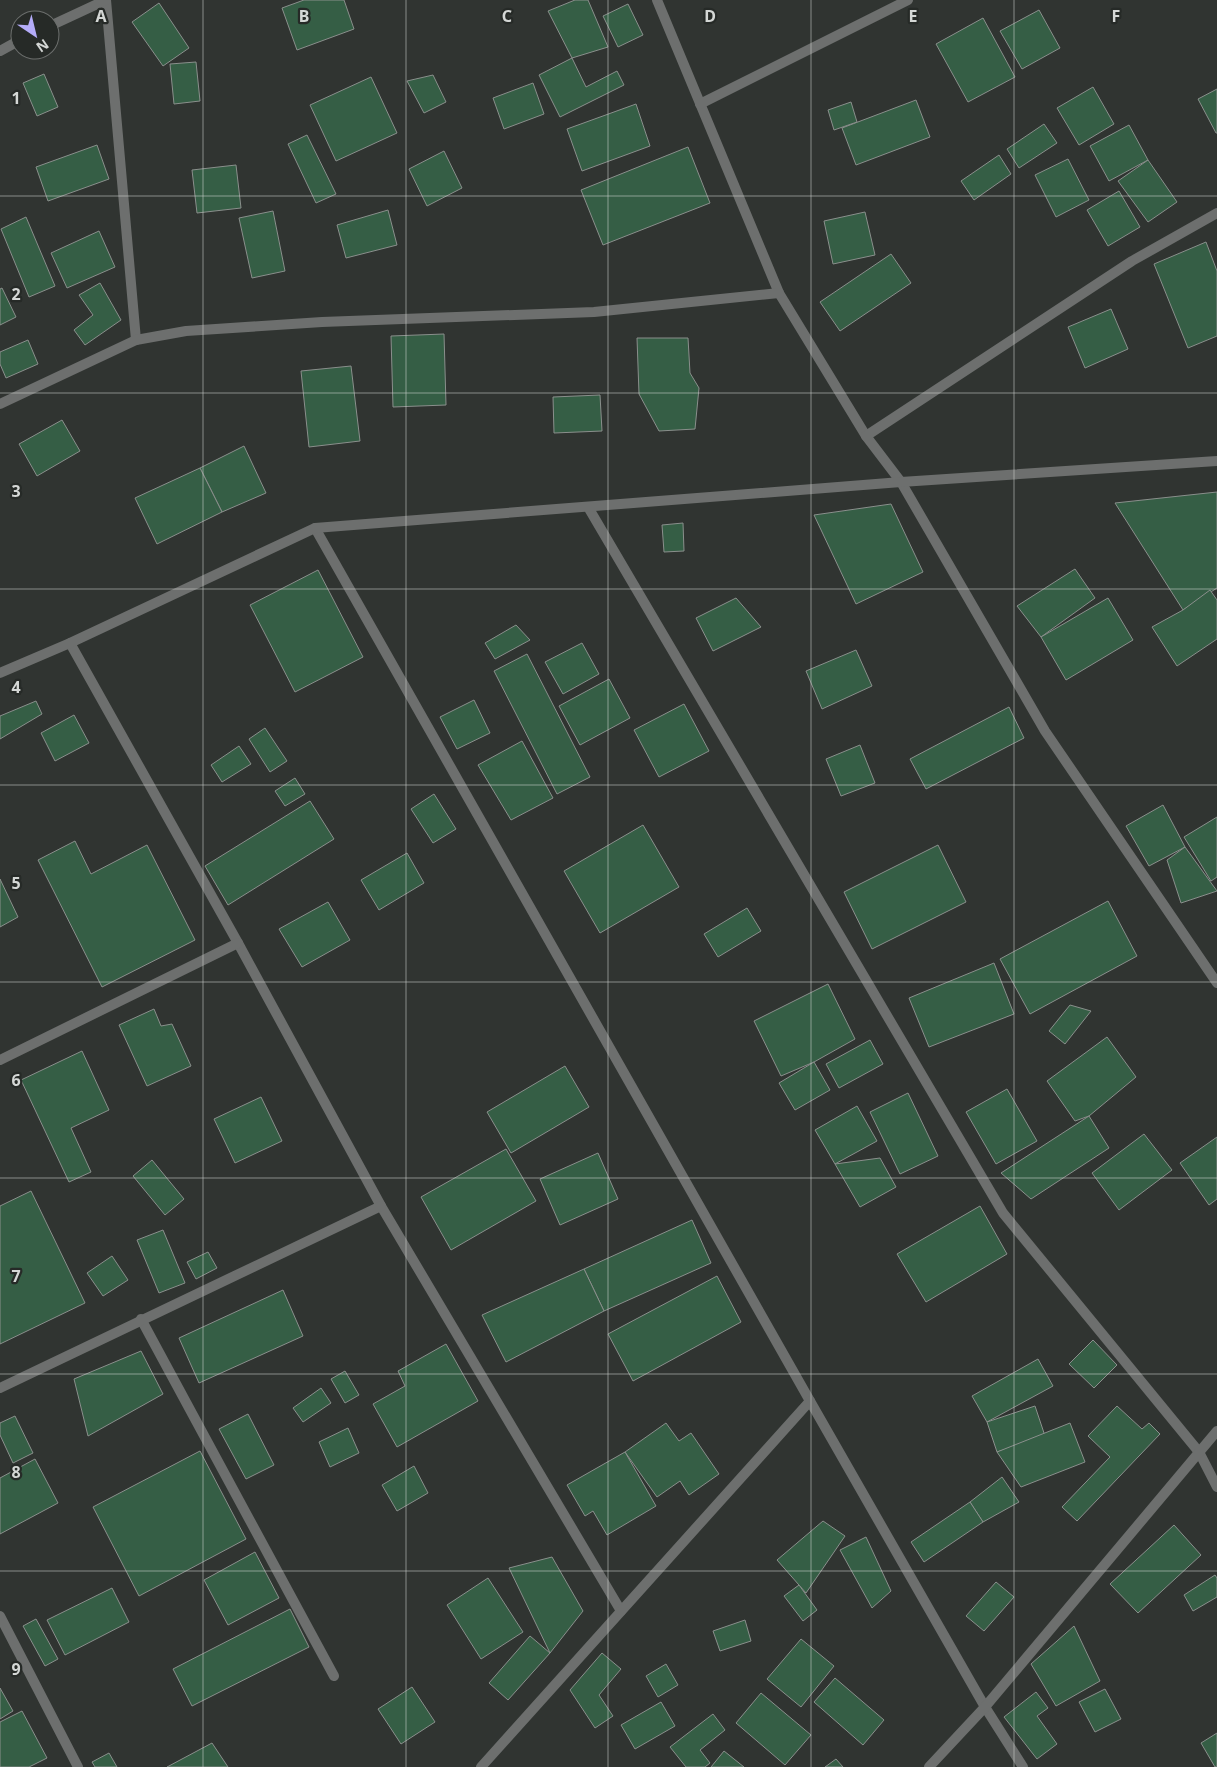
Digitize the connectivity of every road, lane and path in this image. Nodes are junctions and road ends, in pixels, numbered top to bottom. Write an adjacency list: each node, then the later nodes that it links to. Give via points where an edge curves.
1 (106, 0): 4 (street); 8 (street)
2 (657, 0): 5 (street)
3 (908, 0): 5 (street)
4 (60, 21)
5 (700, 104): 7 (street)
6 (1217, 213): 10 (street, via 1132,261)
7 (779, 293): 8 (street, via 594,312 322,322 186,331); 10 (street)
8 (136, 340): 9 (street)
9 (0, 404)
10 (866, 436): 12 (street)
11 (1217, 461): 12 (street)
12 (901, 482): 13 (street); 18 (street, via 1045,731)
13 (588, 507): 14 (street); 25 (street, via 1003,1214)
14 (315, 528): 15 (street); 23 (street)
15 (70, 643): 16 (street); 17 (street)
16 (0, 673)
17 (238, 943): 19 (street); 20 (street)
18 (1217, 983)
19 (0, 1060)
20 (381, 1206): 21 (street); 27 (street)
21 (142, 1319): 22 (street); 29 (street)
22 (0, 1388)
23 (810, 1401): 27 (street); 30 (street)
24 (1217, 1431): 25 (street)
25 (1199, 1452): 26 (street); 30 (street)
26 (1217, 1487)
27 (621, 1611): 32 (street)
28 (0, 1616): 31 (street)
29 (334, 1676)
30 (985, 1707): 33 (street); 34 (street)
31 (78, 1767)
32 (481, 1767)
33 (929, 1767)
34 (1023, 1767)

